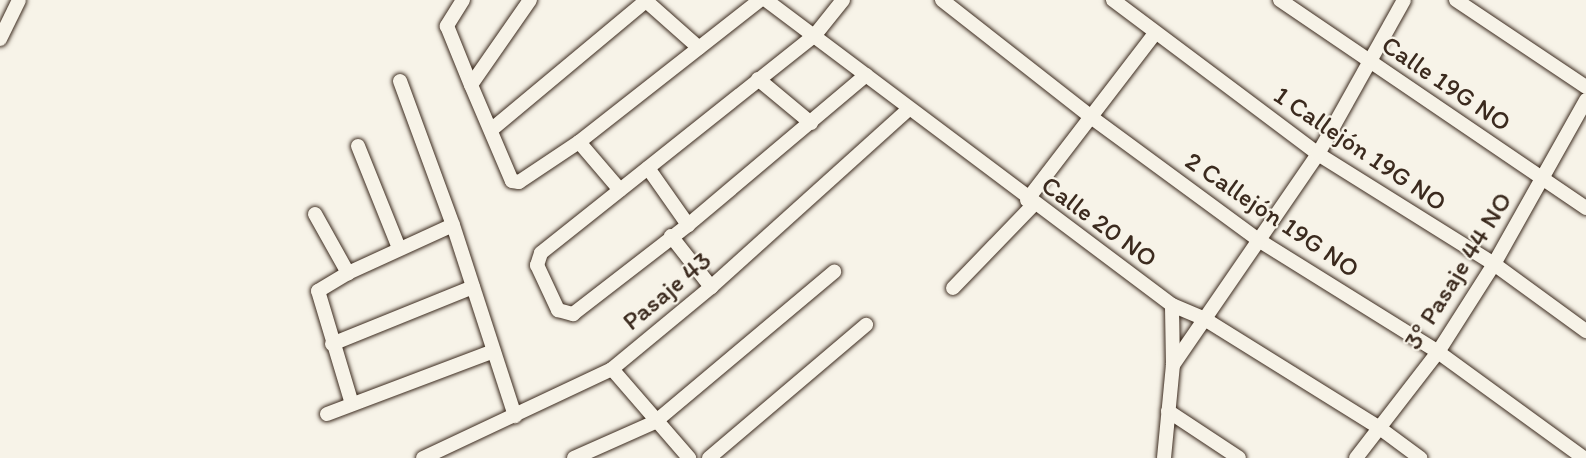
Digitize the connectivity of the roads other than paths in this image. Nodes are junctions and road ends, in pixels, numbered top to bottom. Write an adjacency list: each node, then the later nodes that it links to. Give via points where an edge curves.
1 (19, 0): 15 (street)
2 (463, 0): 21 (street, via 447,26)
3 (530, 0): 21 (street)
4 (760, 0): 16 (street)
5 (766, 0): 14 (street, Calle 20 NO)
6 (843, 0): 14 (street)
7 (942, 0): 25 (street, 2 Callejón 19G NO)
8 (1113, 0): 13 (street, 1 Callejón 19G NO)
9 (1280, 0): 17 (street, Calle 19G NO)
10 (1404, 0): 17 (street)
11 (1456, 0): 22 (street)
12 (645, 1): 16 (street); 27 (street)
13 (1155, 33): 25 (street); 30 (street, 1 Callejón 19G NO)
14 (814, 35): 18 (street, Calle 20 NO); 19 (street)
15 (0, 39)
16 (699, 48): 28 (street)
17 (1370, 62): 30 (street); 32 (street, Calle 19G NO)
18 (866, 75): 24 (street, Calle 20 NO); 26 (street)
19 (758, 79): 26 (street); 31 (street)
20 (400, 81): 37 (street)
21 (471, 85): 27 (street)
22 (1586, 87)
23 (1586, 100): 32 (street, 3º Pasaje 44 NO)
24 (909, 109): 34 (street, Calle 20 NO); 46 (street, Pasaje 43)
25 (1091, 117): 34 (street); 40 (street, 2 Callejón 19G NO)
26 (811, 123): 38 (street)
27 (491, 130): 28 (street, via 512,181 519,182)
28 (579, 142): 33 (street)
29 (358, 146): 41 (street)
30 (1318, 154): 40 (street); 42 (street, 1 Callejón 19G NO)
31 (648, 168): 33 (street); 38 (street)
32 (1544, 179): 35 (street, Calle 19G NO); 42 (street, 3º Pasaje 44 NO)
33 (620, 190): 39 (street, via 537,259 558,310 573,314)
34 (1031, 202): 47 (street); 48 (street, Calle 20 NO)
35 (1586, 208)
36 (315, 214): 44 (street)
37 (453, 225): 41 (street); 45 (street)
38 (688, 225): 39 (street)
39 (671, 236): 46 (street)
40 (1260, 241): 49 (street); 54 (street, 2 Callejón 19G NO)
41 (399, 248): 44 (street)
42 (1494, 264): 51 (street, 1 Callejón 19G NO); 54 (street, 3º Pasaje 44 NO)
43 (834, 272): 61 (street)
44 (348, 273): 52 (street, via 318,291)
45 (473, 287): 52 (street); 53 (street)
46 (711, 287): 56 (street, Pasaje 43)
47 (953, 288)
48 (1172, 305): 49 (street, Calle 20 NO); 55 (street)
49 (1203, 318): 55 (street); 62 (street, Calle 20 NO)
50 (866, 326): 66 (street)
51 (1586, 331)
52 (332, 344): 57 (street)
53 (494, 351): 57 (street); 60 (street)
54 (1438, 352): 62 (street, 3º Pasaje 44 NO); 71 (street, 2 Callejón 19G NO)
55 (1173, 365): 58 (street)
56 (612, 369): 60 (street, Pasaje 43); 61 (street)
57 (352, 404): 59 (street)
58 (1168, 411): 67 (street); 68 (street)
59 (327, 414)
60 (515, 416): 63 (street, Pasaje 43)
61 (655, 422): 64 (street); 65 (street)
62 (1381, 429): 69 (street, 3º Pasaje 44 NO); 70 (street, Calle 20 NO)
63 (423, 458)
64 (574, 458)
65 (689, 458)
66 (709, 458)
67 (1164, 458)
68 (1239, 458)
69 (1356, 458)
70 (1420, 458)
71 (1584, 458)

